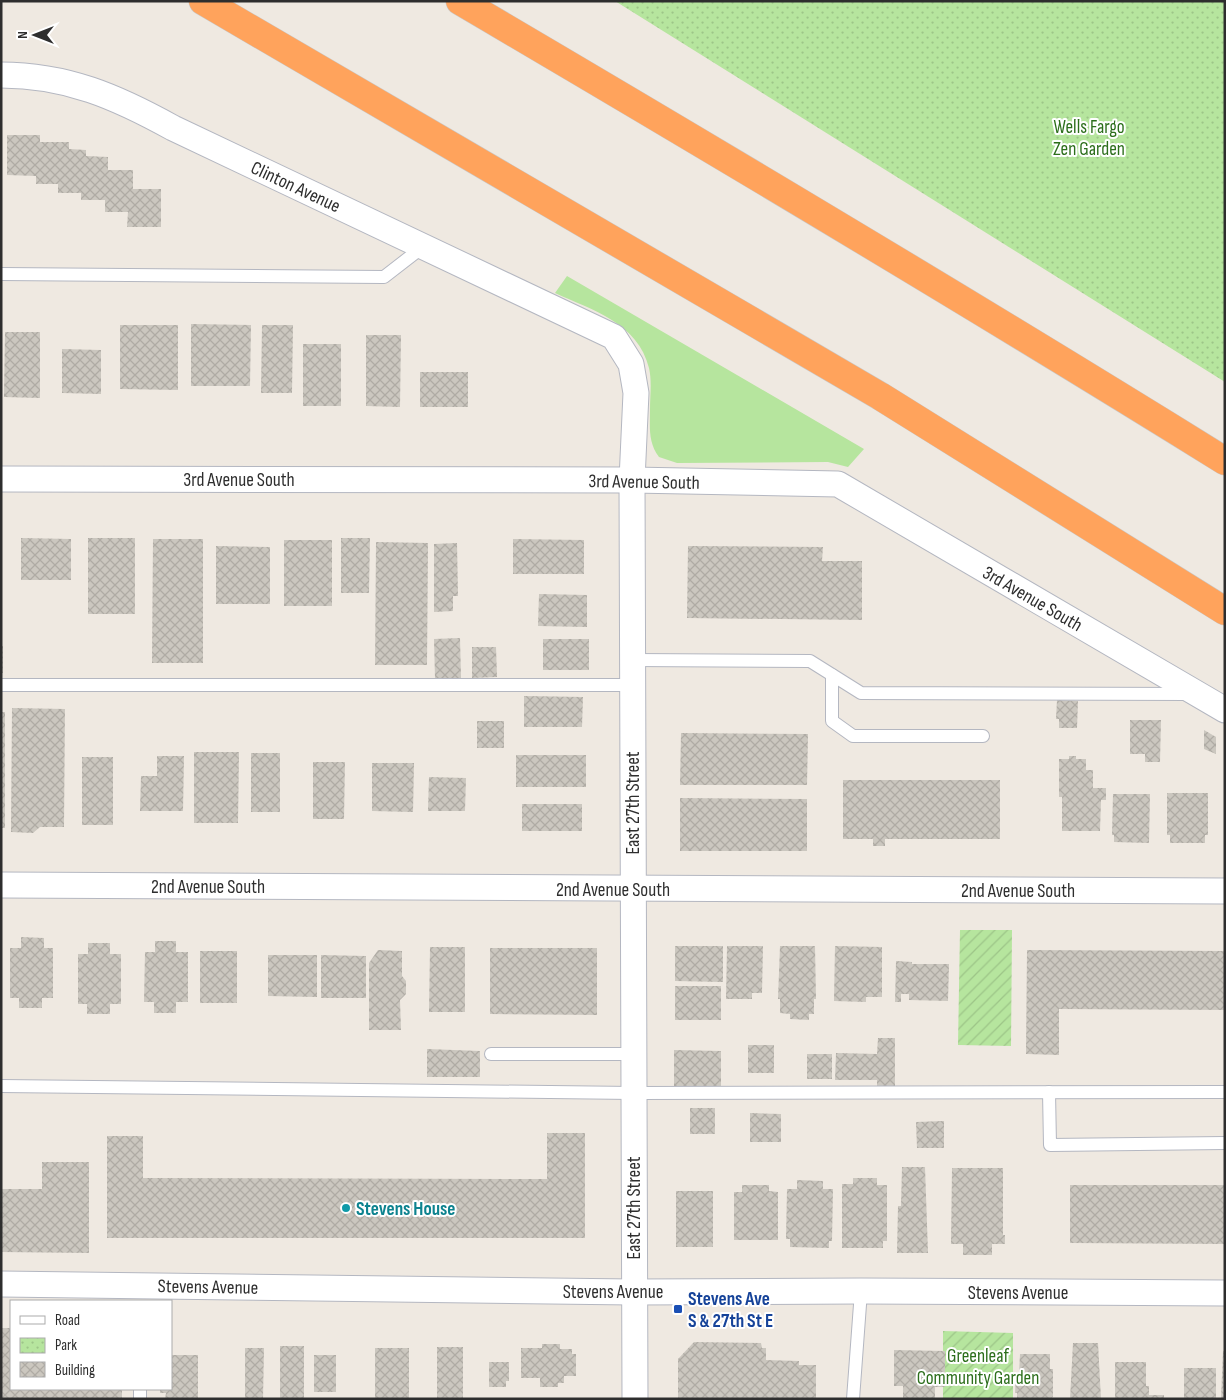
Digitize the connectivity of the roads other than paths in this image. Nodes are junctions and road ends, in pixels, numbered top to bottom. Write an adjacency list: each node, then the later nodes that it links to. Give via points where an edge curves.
1 (203, 1): 10 (highway, via 880,396)
2 (460, 1): 7 (highway, via 720,153)
3 (1, 75): 4 (street, Clinton Avenue, via 28,75 79,85 129,104 173,128)
4 (424, 246): 5 (lane, via 384,277); 6 (street, Clinton Avenue)
5 (1, 274)
6 (584, 322): 9 (street, East 27th Street, via 614,337 632,364 636,393)
7 (1225, 461)
8 (1, 479): 9 (street, 3rd Avenue South)
9 (632, 480): 11 (street, East 27th Street); 15 (street, 3rd Avenue South, via 838,484)
10 (1225, 611)
11 (632, 660): 12 (lane, via 810,661); 14 (street, East 27th Street)
12 (832, 675): 15 (lane, via 861,694); 17 (lane, via 832,721 854,736)
13 (1, 685): 14 (lane)
14 (632, 685): 19 (street, East 27th Street)
15 (1196, 694): 16 (street, 3rd Avenue South)
16 (1225, 710)
17 (983, 736)
18 (1, 885): 19 (street, 2nd Avenue South)
19 (633, 890): 20 (street, 2nd Avenue South); 22 (street, East 27th Street)
20 (1225, 891)
21 (491, 1054): 22 (lane)
22 (633, 1054): 26 (street, East 27th Street)
23 (1, 1086): 26 (lane)
24 (1049, 1092): 25 (lane); 26 (lane); 27 (lane, via 1050,1146)
25 (1225, 1092)
26 (633, 1093): 30 (street, East 27th Street)
27 (1225, 1143)
28 (1, 1284): 31 (street, Stevens Avenue)
29 (861, 1291): 30 (street, Stevens Avenue); 32 (street, Stevens Avenue); 34 (lane)
30 (633, 1292): 31 (street, Stevens Avenue); 33 (street, East 27th Street)
31 (139, 1293)
32 (1225, 1294)
33 (635, 1399)
34 (854, 1399)

